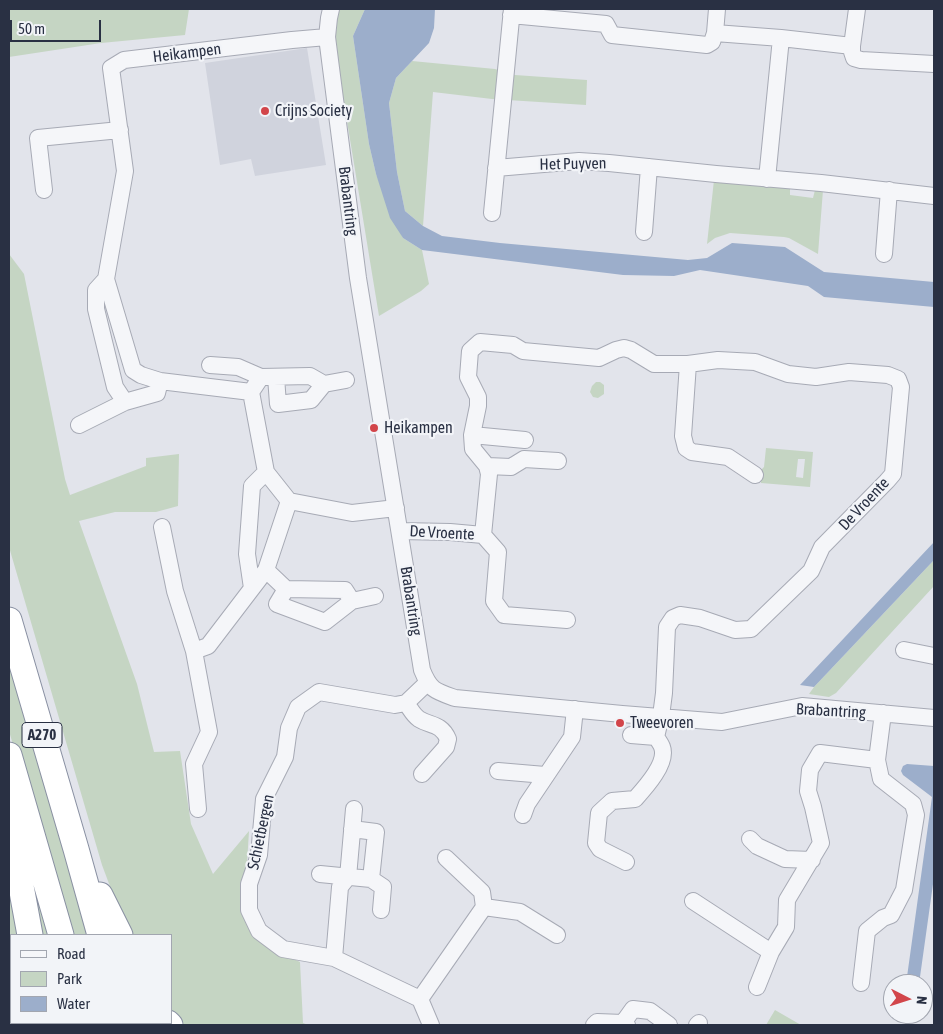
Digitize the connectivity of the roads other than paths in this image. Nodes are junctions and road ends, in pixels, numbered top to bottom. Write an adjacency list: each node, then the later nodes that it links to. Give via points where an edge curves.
1 (331, 9): 7 (street, Brabantring)
2 (717, 9): 6 (street)
3 (857, 9): 9 (street)
4 (512, 12): 5 (street); 12 (street)
5 (606, 16): 6 (street, via 612,35 707,45)
6 (715, 33): 8 (street)
7 (327, 37): 11 (street, Heikampen, via 124,60 111,68); 38 (street, Brabantring, via 358,278)
8 (781, 38): 9 (street); 14 (street)
9 (852, 46): 10 (street, via 854,58 860,60)
10 (934, 64)
11 (120, 130): 15 (street, via 38,138); 21 (street, Heikampen, via 125,171)
12 (496, 168): 13 (street, Het Puyven, via 579,161); 18 (street)
13 (650, 168): 14 (street, Het Puyven); 19 (street)
14 (767, 179): 16 (street, Het Puyven)
15 (44, 190)
16 (889, 190): 17 (street, Het Puyven); 20 (street)
17 (934, 196)
18 (492, 213)
19 (644, 232)
20 (884, 254)
21 (106, 279): 26 (street, Heikampen, via 133,370); 29 (street, Heikampen, via 96,290 96,309 115,387)
22 (210, 364): 24 (street, via 238,367)
23 (688, 364): 31 (street, De Vroente, via 654,364 624,348 599,358 523,351 513,345 480,342 470,351 468,376 478,397); 36 (street, via 683,436 686,448 692,452 728,457); 56 (street, De Vroente, via 718,360 754,362 788,374 816,377 849,372 888,375 898,379 901,386 892,474 822,547 811,571 750,629 735,630 680,615 673,618 667,627)
24 (269, 377): 27 (street, via 310,376); 27 (street, via 278,404 311,400); 28 (street)
25 (346, 380): 27 (street)
26 (160, 381): 28 (street, Heikampen); 29 (street, via 157,393)
27 (324, 384)
28 (251, 392): 35 (street)
29 (125, 402): 30 (street)
30 (79, 425)
31 (472, 435): 32 (street); 34 (street, via 473,449)
32 (525, 440)
33 (558, 461): 34 (street, via 524,459 511,467)
34 (487, 466): 41 (street, De Vroente, via 490,474)
35 (266, 472): 37 (street); 43 (street, via 252,486 247,554)
36 (756, 475)
37 (288, 501): 38 (street, via 352,513); 42 (street)
38 (396, 508): 40 (street, Brabantring)
39 (162, 527): 49 (street, via 175,592)
40 (400, 531): 41 (street, De Vroente); 52 (street, Brabantring, via 422,670)
41 (483, 535): 48 (street, De Vroente, via 498,552 494,601 504,615)
42 (266, 570): 43 (street); 44 (street)
43 (252, 588): 49 (street, via 208,646)
44 (286, 589): 46 (street, via 345,590); 46 (street, via 277,604 325,622)
45 (375, 596): 46 (street)
46 (352, 601)
47 (9, 620): 71 (highway, A270)
48 (567, 620)
49 (194, 650): 65 (street, via 209,732 194,764)
50 (904, 650): 51 (street)
51 (934, 656)
52 (427, 683): 53 (street); 54 (street, Brabantring, via 438,692 455,698)
53 (406, 703): 63 (street, via 419,719 434,724 448,739 446,747); 87 (street, Schietbergen, via 395,705 319,692 298,706 289,728 285,757 264,798 259,855 249,884 249,910 259,931 283,949)
54 (575, 709): 56 (street, Brabantring); 64 (street, via 572,737)
55 (883, 714): 56 (street, Brabantring, via 802,706 722,722); 57 (street, Brabantring); 61 (street)
56 (661, 716): 59 (street)
57 (934, 718)
58 (631, 735): 59 (street)
59 (656, 737): 74 (street, via 663,749 661,763 651,781 635,799 612,801 599,813 596,843 600,849)
60 (9, 755): 82 (highway, A270)
61 (877, 760): 73 (street, via 820,753 810,770 808,791 821,843); 88 (street, via 881,779 914,804 916,815 904,890 891,915 867,931)
62 (498, 771): 64 (street)
63 (422, 774)
64 (545, 775): 68 (street)
65 (198, 809)
66 (354, 809): 69 (street)
67 (9, 812): 81 (highway)
68 (523, 815)
69 (352, 830): 76 (street); 77 (street, via 376,832)
70 (750, 839): 73 (street, via 757,846 785,859)
71 (76, 849): 83 (highway, A270); 84 (highway, A270)
72 (446, 858): 79 (street, via 482,892)
73 (812, 860): 86 (street, via 788,900 786,927)
74 (626, 862)
75 (320, 874): 76 (street)
76 (348, 877): 77 (street); 87 (street, via 340,887)
77 (371, 879): 80 (street, via 383,887)
78 (693, 901): 86 (street)
79 (484, 907): 85 (street, via 520,912); 90 (street)
80 (381, 910)
81 (30, 934)
82 (61, 934)
83 (100, 934)
84 (119, 934)
85 (557, 935)
86 (771, 952): 89 (street)
87 (334, 958): 90 (street, Schietbergen)
88 (861, 983)
89 (757, 987)
90 (420, 999): 92 (street)
91 (625, 1024): 93 (street, via 597,1022); 94 (street, via 633,1009 650,1011)
92 (431, 1025)
93 (594, 1025)
94 (669, 1025)

